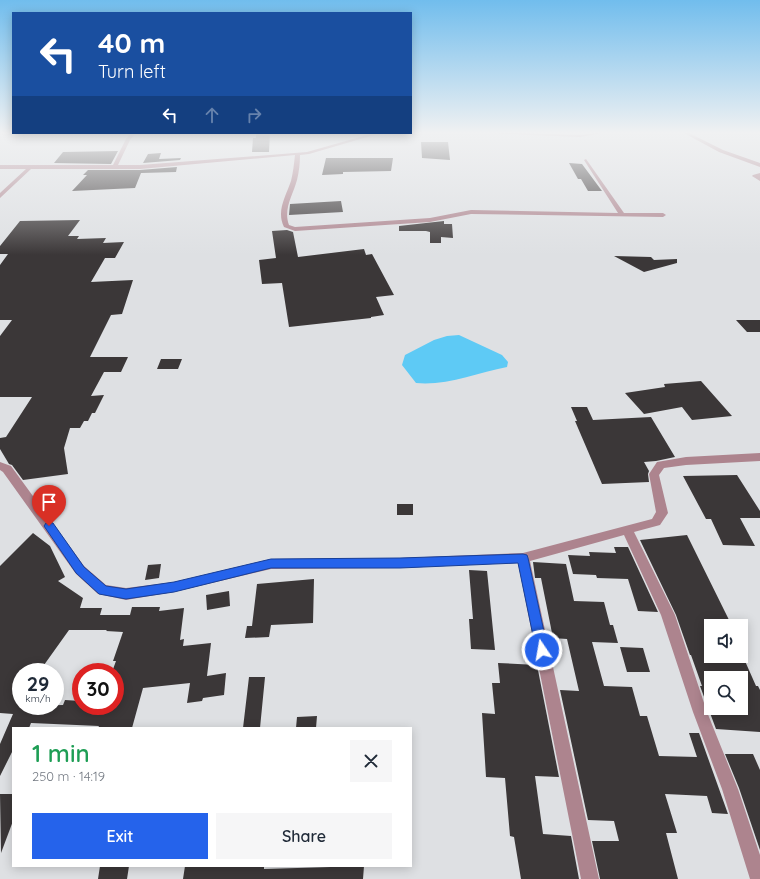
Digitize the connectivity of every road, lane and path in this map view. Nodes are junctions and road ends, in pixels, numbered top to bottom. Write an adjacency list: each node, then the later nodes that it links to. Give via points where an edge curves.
1 (24, 173): 6 (street)
2 (295, 173): 7 (street, via 282,218 286,226 296,229 430,220 470,212)
3 (595, 173): 7 (street)
4 (760, 175): 5 (street, via 755,176)
5 (760, 179)
6 (0, 196)
7 (622, 214): 8 (street)
8 (663, 215)
9 (760, 457): 11 (street, via 661,465 654,474 662,513 656,522)
10 (0, 466): 12 (street, via 7,469 80,570 103,590 126,594 174,587 271,564 400,563)
11 (627, 529): 12 (street); 14 (street, via 668,615)
12 (523, 558): 13 (street)
13 (590, 879)
14 (759, 879)

